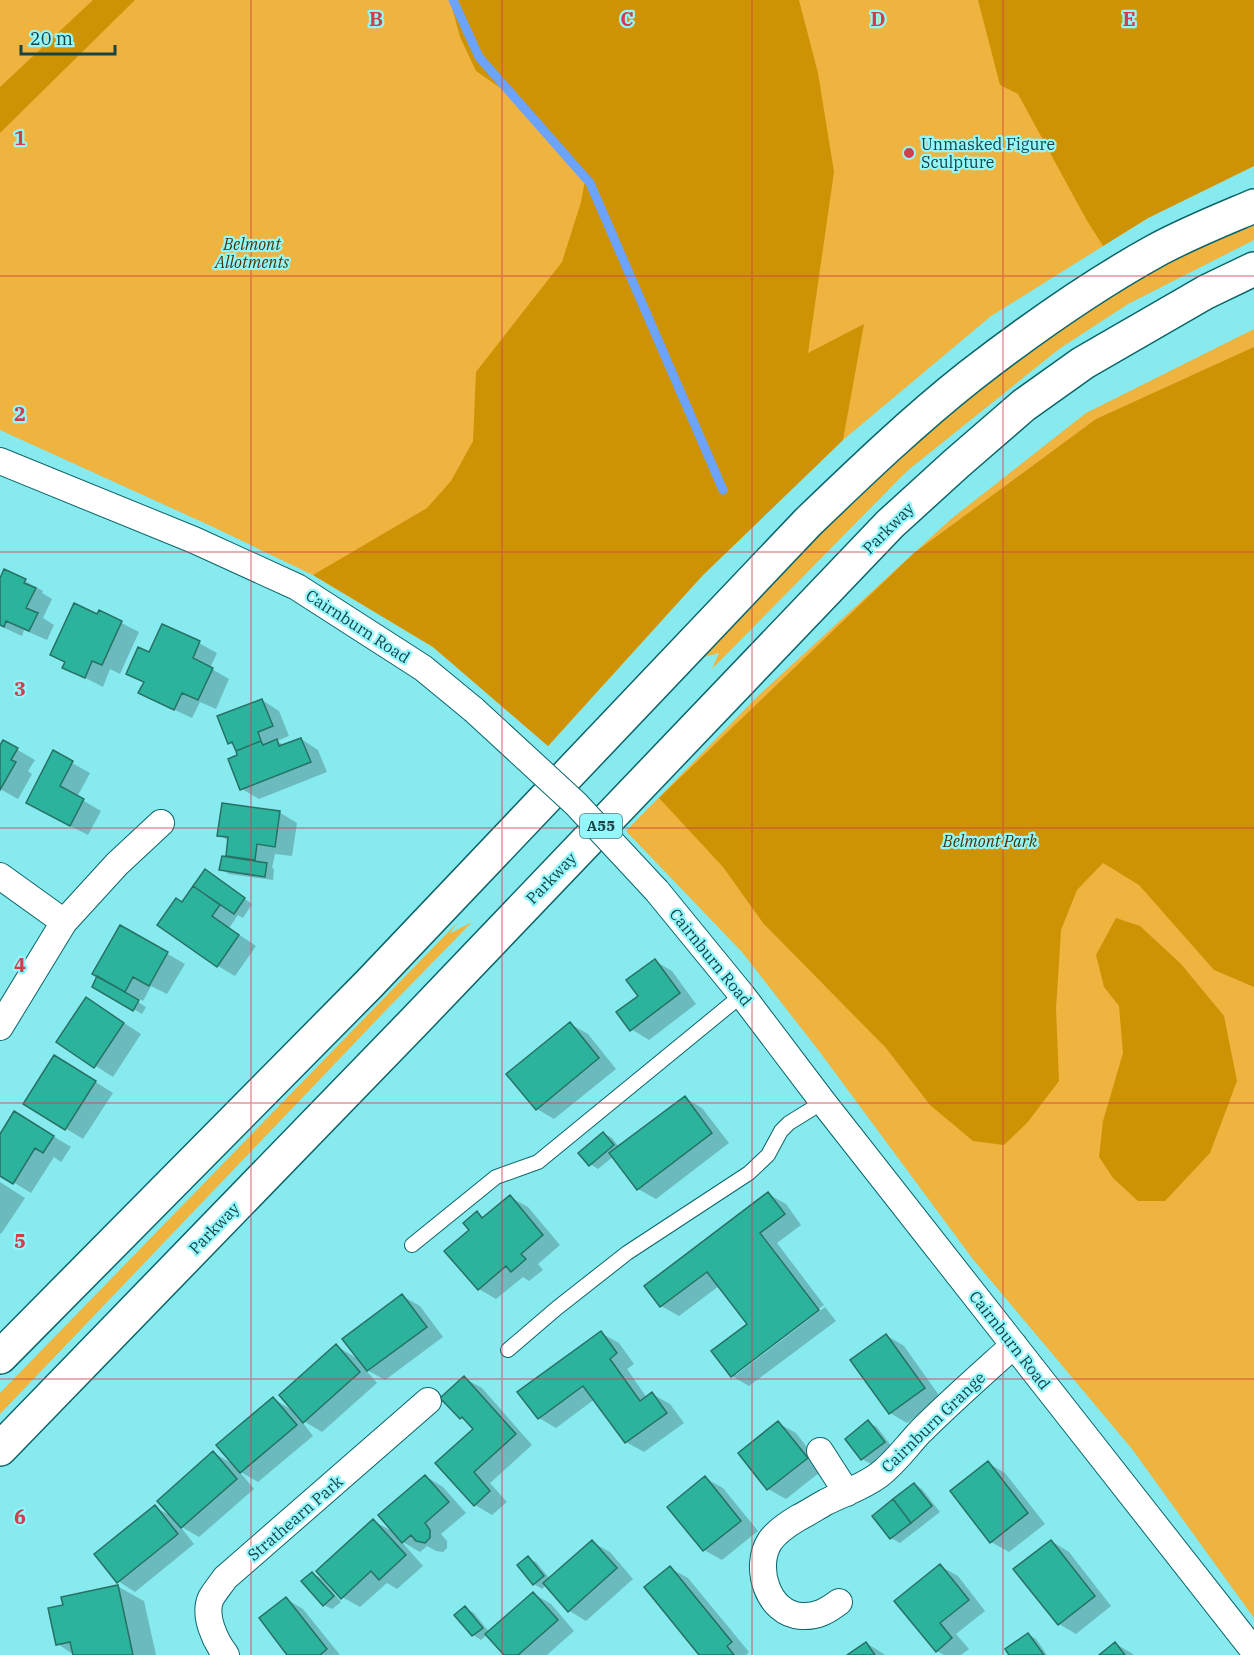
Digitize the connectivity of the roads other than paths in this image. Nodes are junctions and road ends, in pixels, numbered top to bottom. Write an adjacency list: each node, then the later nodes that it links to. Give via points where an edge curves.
1 (1254, 206): 13 (highway, via 1155,251 1064,307 969,376 879,454 808,522 369,984)
2 (1254, 269): 15 (highway, Parkway / A55, via 1083,363 1024,405 890,524)
3 (0, 461): 7 (street, Cairnburn Road, bridge, via 194,540 297,587 423,668 576,804 657,891)
4 (161, 823): 6 (street)
5 (0, 876): 6 (street)
6 (64, 922): 8 (street)
7 (742, 995): 9 (street, Cairnburn Road); 10 (lane, via 538,1162 496,1178)
8 (0, 1028)
9 (823, 1102): 11 (street, Cairnburn Road); 12 (lane, via 789,1123 768,1155 749,1173 627,1253)
10 (412, 1245)
11 (1014, 1345): 17 (street, Cairnburn Grange, via 888,1467); 19 (street, Cairnburn Road)
12 (508, 1350)
13 (0, 1357)
14 (428, 1401): 20 (street, Strathearn Park, via 225,1578 210,1599 209,1620)
15 (0, 1449)
16 (820, 1451): 17 (street)
17 (846, 1493): 18 (street, Cairnburn Grange, via 779,1532 764,1552 762,1565 768,1590 793,1615 819,1614)
18 (839, 1602)
19 (1254, 1651)
20 (226, 1655)

